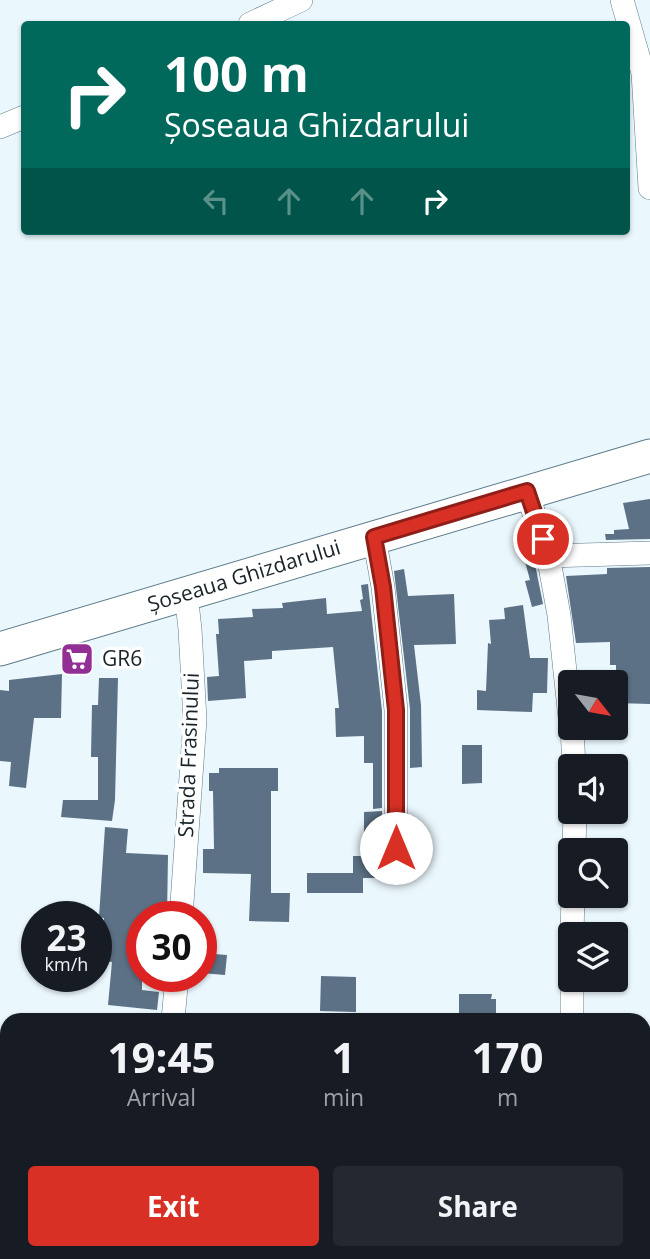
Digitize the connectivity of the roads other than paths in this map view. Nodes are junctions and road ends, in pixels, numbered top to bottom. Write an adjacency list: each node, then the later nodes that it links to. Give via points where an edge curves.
1 (301, 0): 3 (street)
2 (622, 0): 4 (street)
3 (256, 21)
4 (628, 21)
5 (630, 28): 8 (street, via 643,73)
6 (21, 118): 7 (street)
7 (0, 127)
8 (650, 188)
9 (650, 456): 10 (main road, Șoseaua Ghizdarului)
10 (527, 491): 11 (main road, Șoseaua Ghizdarului); 13 (street)
11 (374, 537): 14 (main road, Șoseaua Ghizdarului); 17 (street, via 396,710)
12 (650, 553): 13 (street)
13 (548, 556): 16 (street)
14 (186, 594): 15 (main road, Șoseaua Ghizdarului); 18 (street, Strada Frasinului, via 195,720)
15 (0, 649)
16 (565, 670)
17 (396, 848)
18 (182, 901)
19 (176, 992): 21 (street)
20 (572, 992): 22 (street)
21 (174, 1013)
22 (572, 1013)

